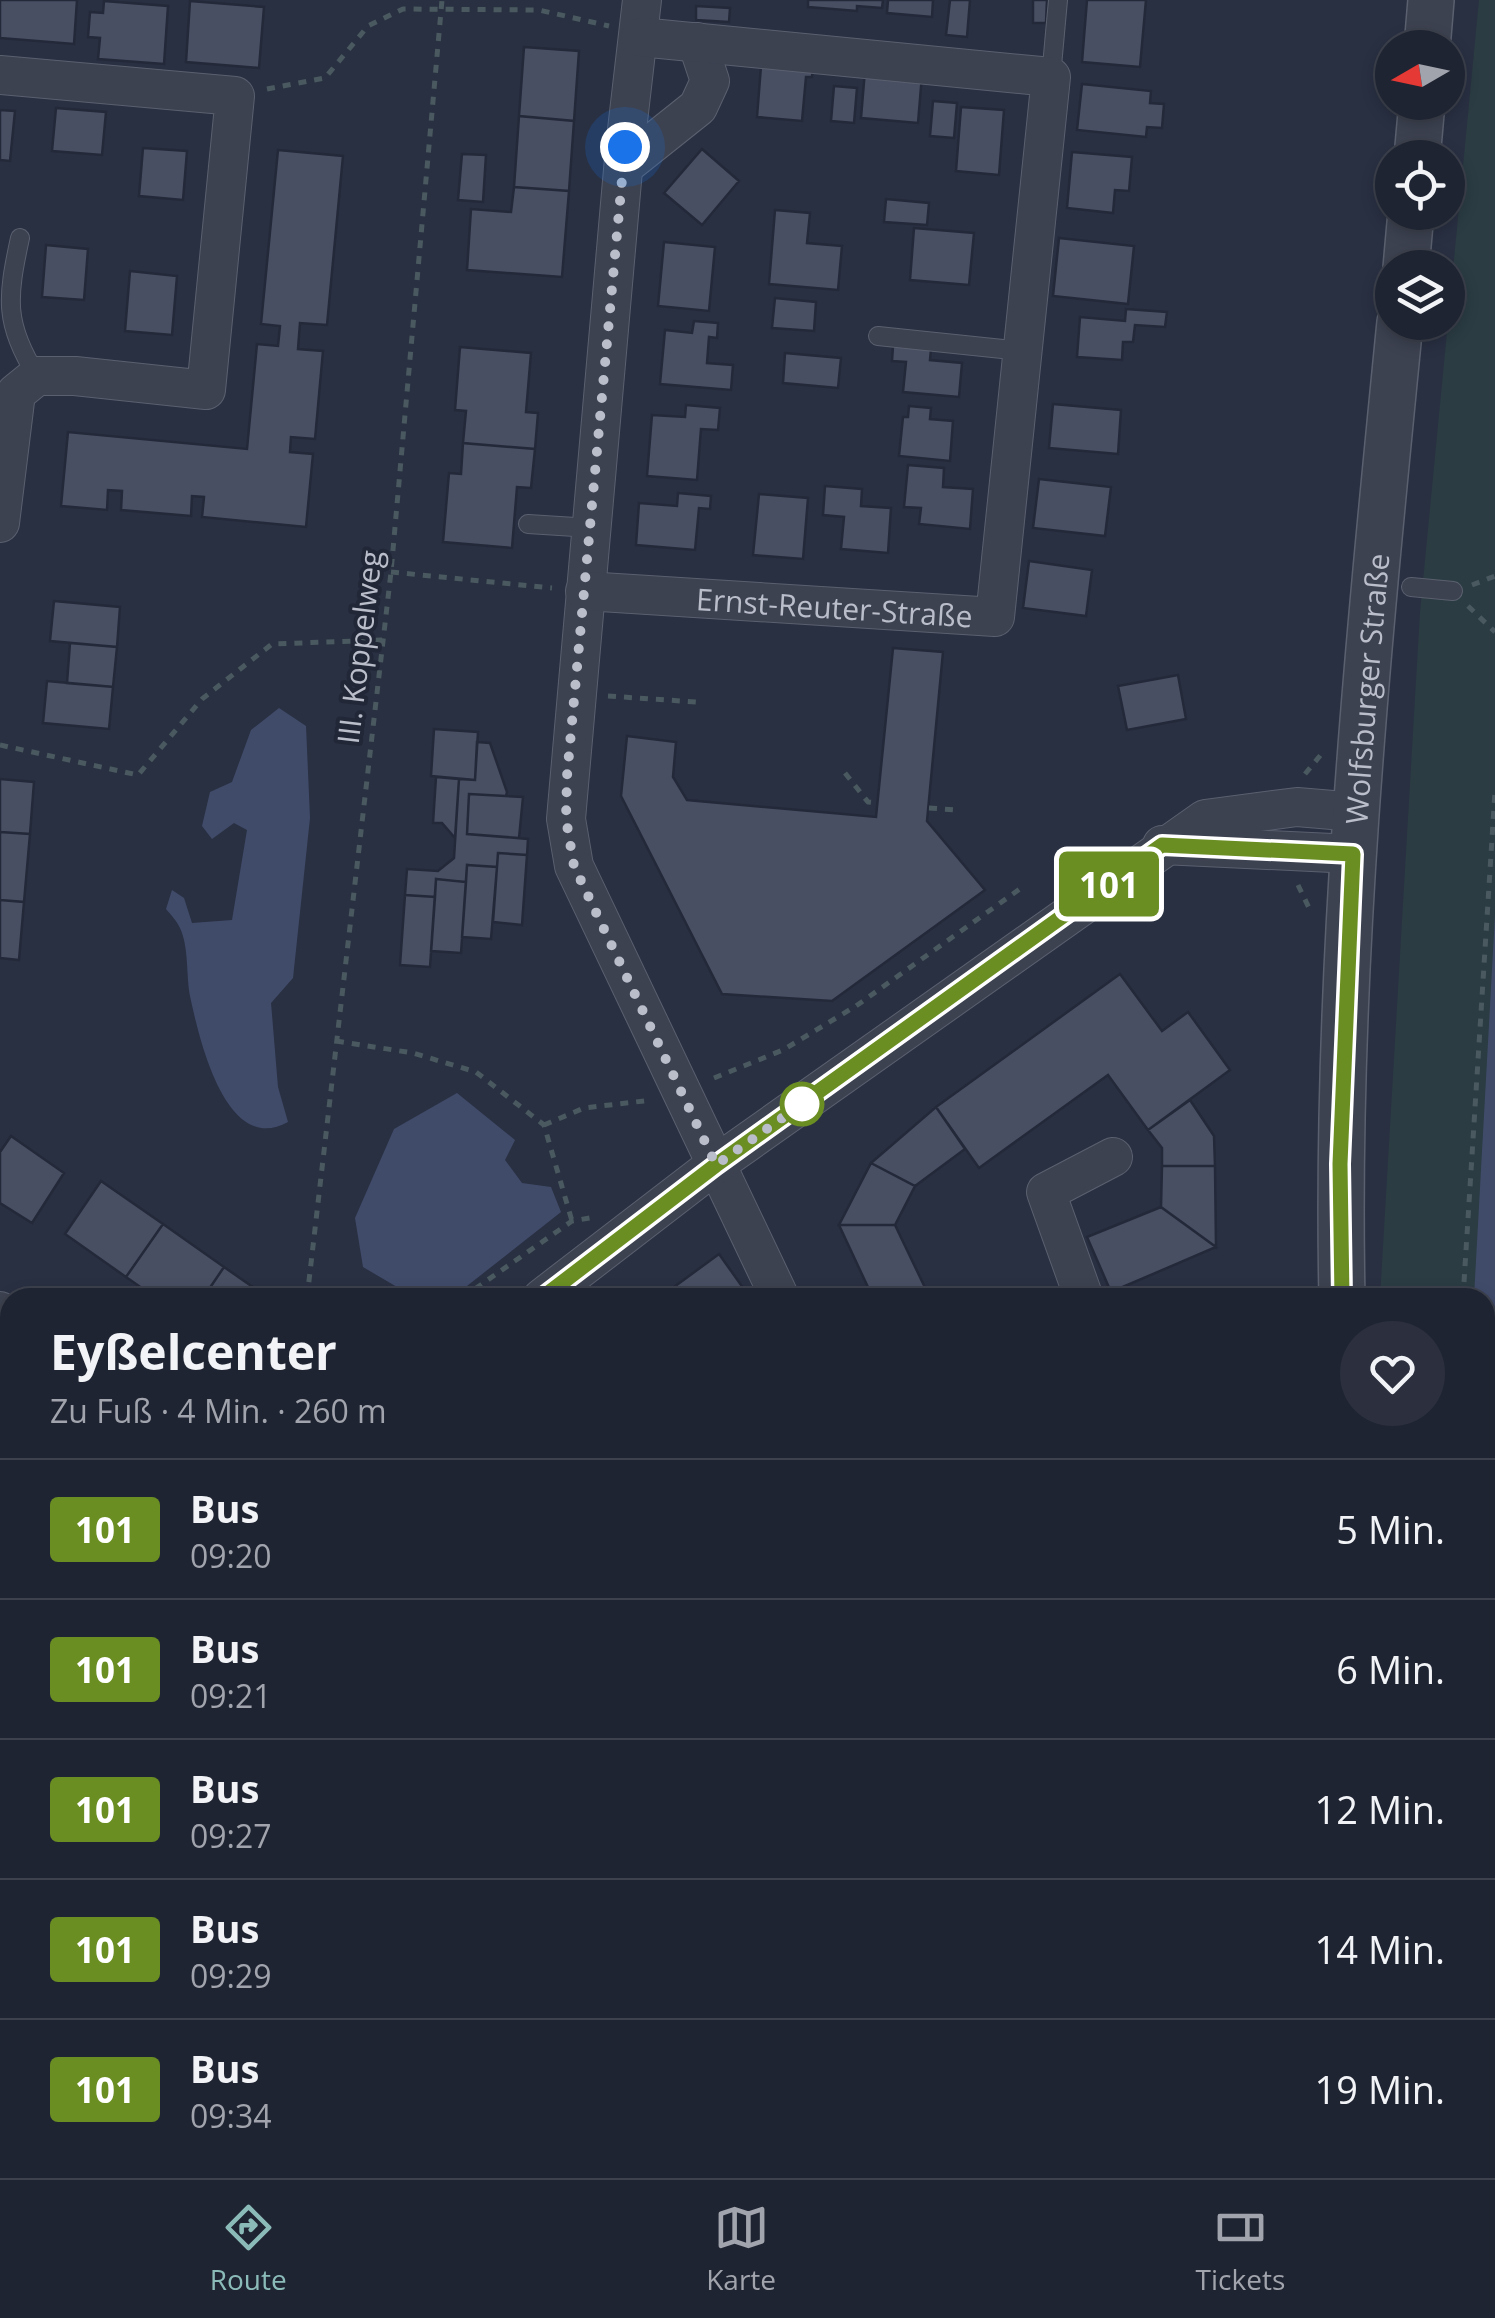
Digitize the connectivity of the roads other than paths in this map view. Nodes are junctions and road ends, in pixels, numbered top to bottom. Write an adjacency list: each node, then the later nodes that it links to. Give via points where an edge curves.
1 (1058, 0): 7 (lane, Ernst-Reuter-Straße)
2 (1431, 0): 4 (street)
3 (641, 21): 5 (street); 8 (street)
4 (1428, 30)
5 (697, 42): 7 (street); 8 (street, via 710,80 698,106)
6 (0, 75): 13 (street, via 235,96 206,390)
7 (1052, 78): 12 (street, Ernst-Reuter-Straße)
8 (624, 166): 16 (street)
9 (20, 238): 13 (lane, via 11,279 14,339)
10 (878, 336): 12 (lane)
11 (1398, 340): 20 (street, Wolfsburger Straße)
12 (1022, 351): 18 (street, Ernst-Reuter-Straße, via 995,617)
13 (37, 376): 14 (street, via 16,393)
14 (0, 524)
15 (528, 524): 16 (lane)
16 (591, 528): 18 (street)
17 (1411, 586): 19 (lane)
18 (584, 591): 22 (street, via 566,819 574,866)
19 (1453, 591)
20 (1354, 833): 22 (street, via 1162,845); 26 (street, Wolfsburger Straße, via 1340,1164)
21 (1112, 1157): 25 (street, via 1046,1192)
22 (716, 1165): 23 (street); 24 (street)
23 (555, 1288)
24 (775, 1288)
25 (1080, 1288)
26 (1342, 1288)

